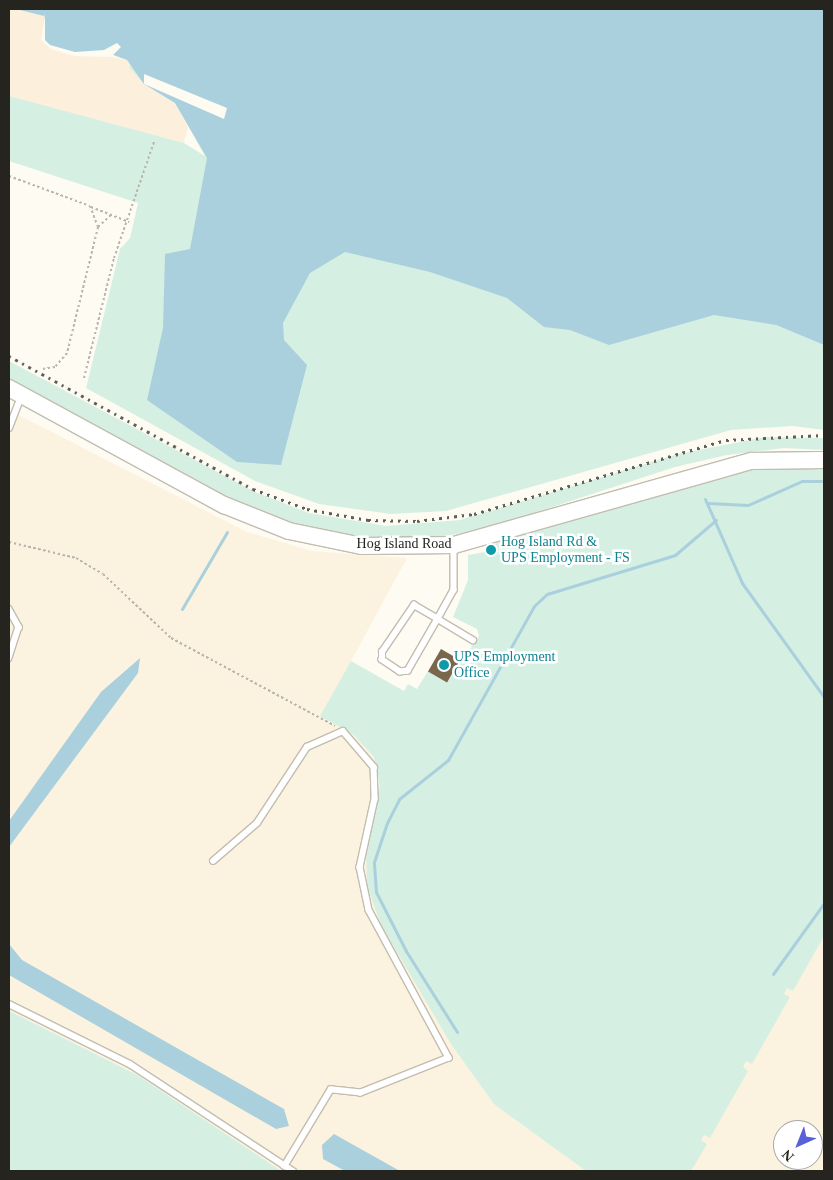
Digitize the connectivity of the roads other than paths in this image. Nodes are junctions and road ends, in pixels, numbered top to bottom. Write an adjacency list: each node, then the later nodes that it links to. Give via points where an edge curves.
1 (15, 391): 2 (lane); 4 (street, Hog Island Road, via 224,505 289,531 362,546)
2 (9, 428)
3 (824, 460): 4 (street, Hog Island Road, via 751,460)
4 (454, 545): 6 (lane, via 454,590)
5 (9, 609): 8 (lane, via 19,627)
6 (438, 619): 6 (lane, via 414,605 410,607 382,652 382,660 400,672 408,671); 7 (lane)
7 (473, 640)
8 (9, 658)
9 (213, 861): 11 (lane, via 257,823 307,747 343,731 374,767 375,799 360,867 369,910 449,1058 361,1093 331,1090)
10 (9, 1004): 11 (lane, via 130,1064)
11 (285, 1166): 12 (lane)
12 (293, 1171)

